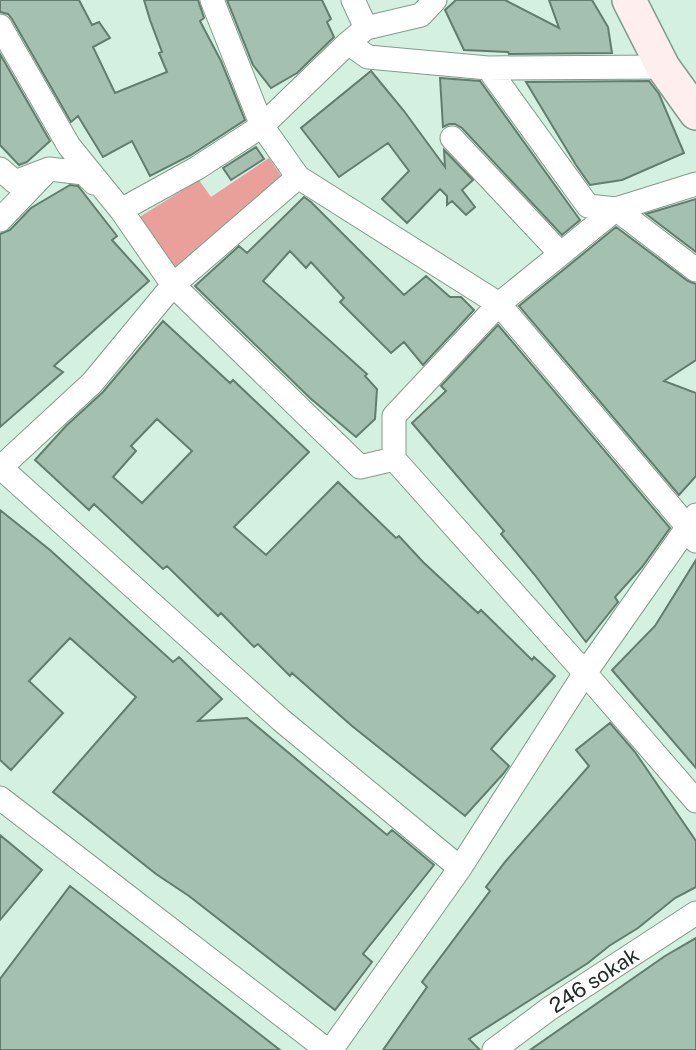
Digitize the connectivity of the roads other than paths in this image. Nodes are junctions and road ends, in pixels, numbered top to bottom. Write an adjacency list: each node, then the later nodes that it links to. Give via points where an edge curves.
1 (212, 0): 10 (street)
2 (353, 0): 6 (street)
3 (435, 0): 6 (street, via 421,15)
4 (629, 0): 7 (street)
5 (0, 26): 12 (street)
6 (357, 36): 8 (street, via 368,57); 10 (street)
7 (663, 67): 8 (street); 9 (street)
8 (488, 68): 17 (street, via 588,206)
9 (696, 113)
10 (262, 126): 15 (street); 18 (street)
11 (452, 138): 20 (street)
12 (69, 146): 14 (street); 18 (street)
13 (0, 169): 14 (street, via 16,182)
14 (49, 169): 18 (street, via 84,173); 19 (street)
15 (298, 177): 22 (street); 23 (street)
16 (696, 184): 17 (street)
17 (616, 209): 20 (street); 21 (street)
18 (121, 210): 22 (street)
19 (0, 220)
20 (560, 253): 23 (street)
21 (696, 270)
22 (173, 285): 24 (street, via 360,467); 25 (street, via 92,383)
23 (499, 304): 24 (street, via 394,416); 26 (street)
24 (394, 459): 27 (street)
25 (0, 467): 30 (street, via 281,720)
26 (693, 527): 27 (street)
27 (585, 673): 29 (street); 30 (street)
28 (0, 798): 32 (street)
29 (696, 801)
30 (460, 868): 32 (street)
31 (696, 913): 33 (street, 246 sokak)
32 (329, 1050)
33 (494, 1050)

